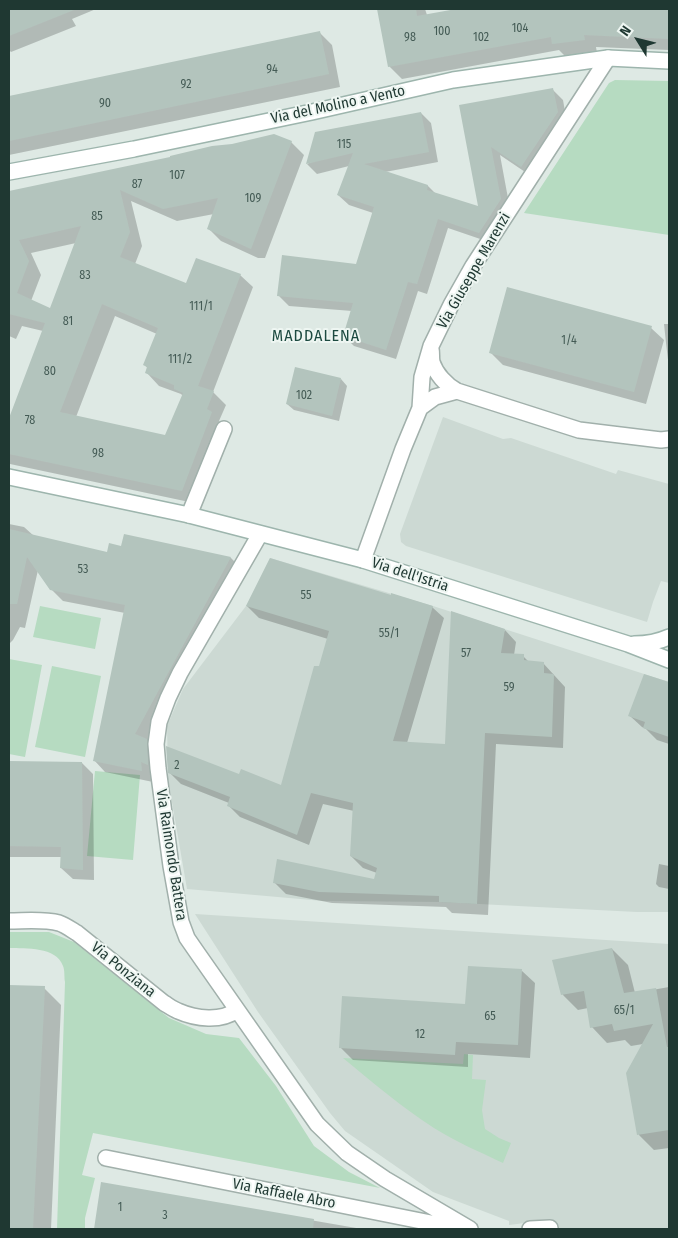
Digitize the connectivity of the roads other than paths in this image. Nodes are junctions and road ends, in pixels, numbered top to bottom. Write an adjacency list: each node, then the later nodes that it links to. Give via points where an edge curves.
1 (608, 58): 2 (street, Via del Molino a Vento); 3 (street, Via del Molino a Vento, via 453,80 294,116); 4 (street, Via Giuseppe Marenzi, via 473,266)
2 (669, 61)
3 (9, 172)
4 (431, 346): 5 (street, via 432,361 439,375); 6 (street, Via Giuseppe Marenzi, via 422,377)
5 (458, 391): 6 (street, via 435,397); 8 (street, via 580,430)
6 (420, 408): 12 (street, Via Giuseppe Marenzi)
7 (224, 429): 10 (street)
8 (669, 439)
9 (9, 477): 10 (street, Via dell'Istria)
10 (189, 515): 11 (street, Via dell'Istria)
11 (260, 534): 12 (street, Via dell'Istria); 17 (street, Via Raimondo Battera, via 180,673 159,722 156,744 181,922 188,938)
12 (363, 560): 14 (street, Via dell'Istria)
13 (669, 637): 14 (street, Via dell'Istria, via 646,644)
14 (628, 644): 15 (street, Via dell'Istria)
15 (669, 660)
16 (9, 921): 17 (street, Via Ponziana, via 58,923 68,927 177,1011 212,1018)
17 (237, 1010): 21 (street, Via Raimondo Battera, via 317,1124 347,1153)
18 (106, 1158): 20 (street, Via Raffaele Abro)
19 (550, 1228): 22 (street)
20 (463, 1229)
21 (470, 1229)
22 (530, 1229)

